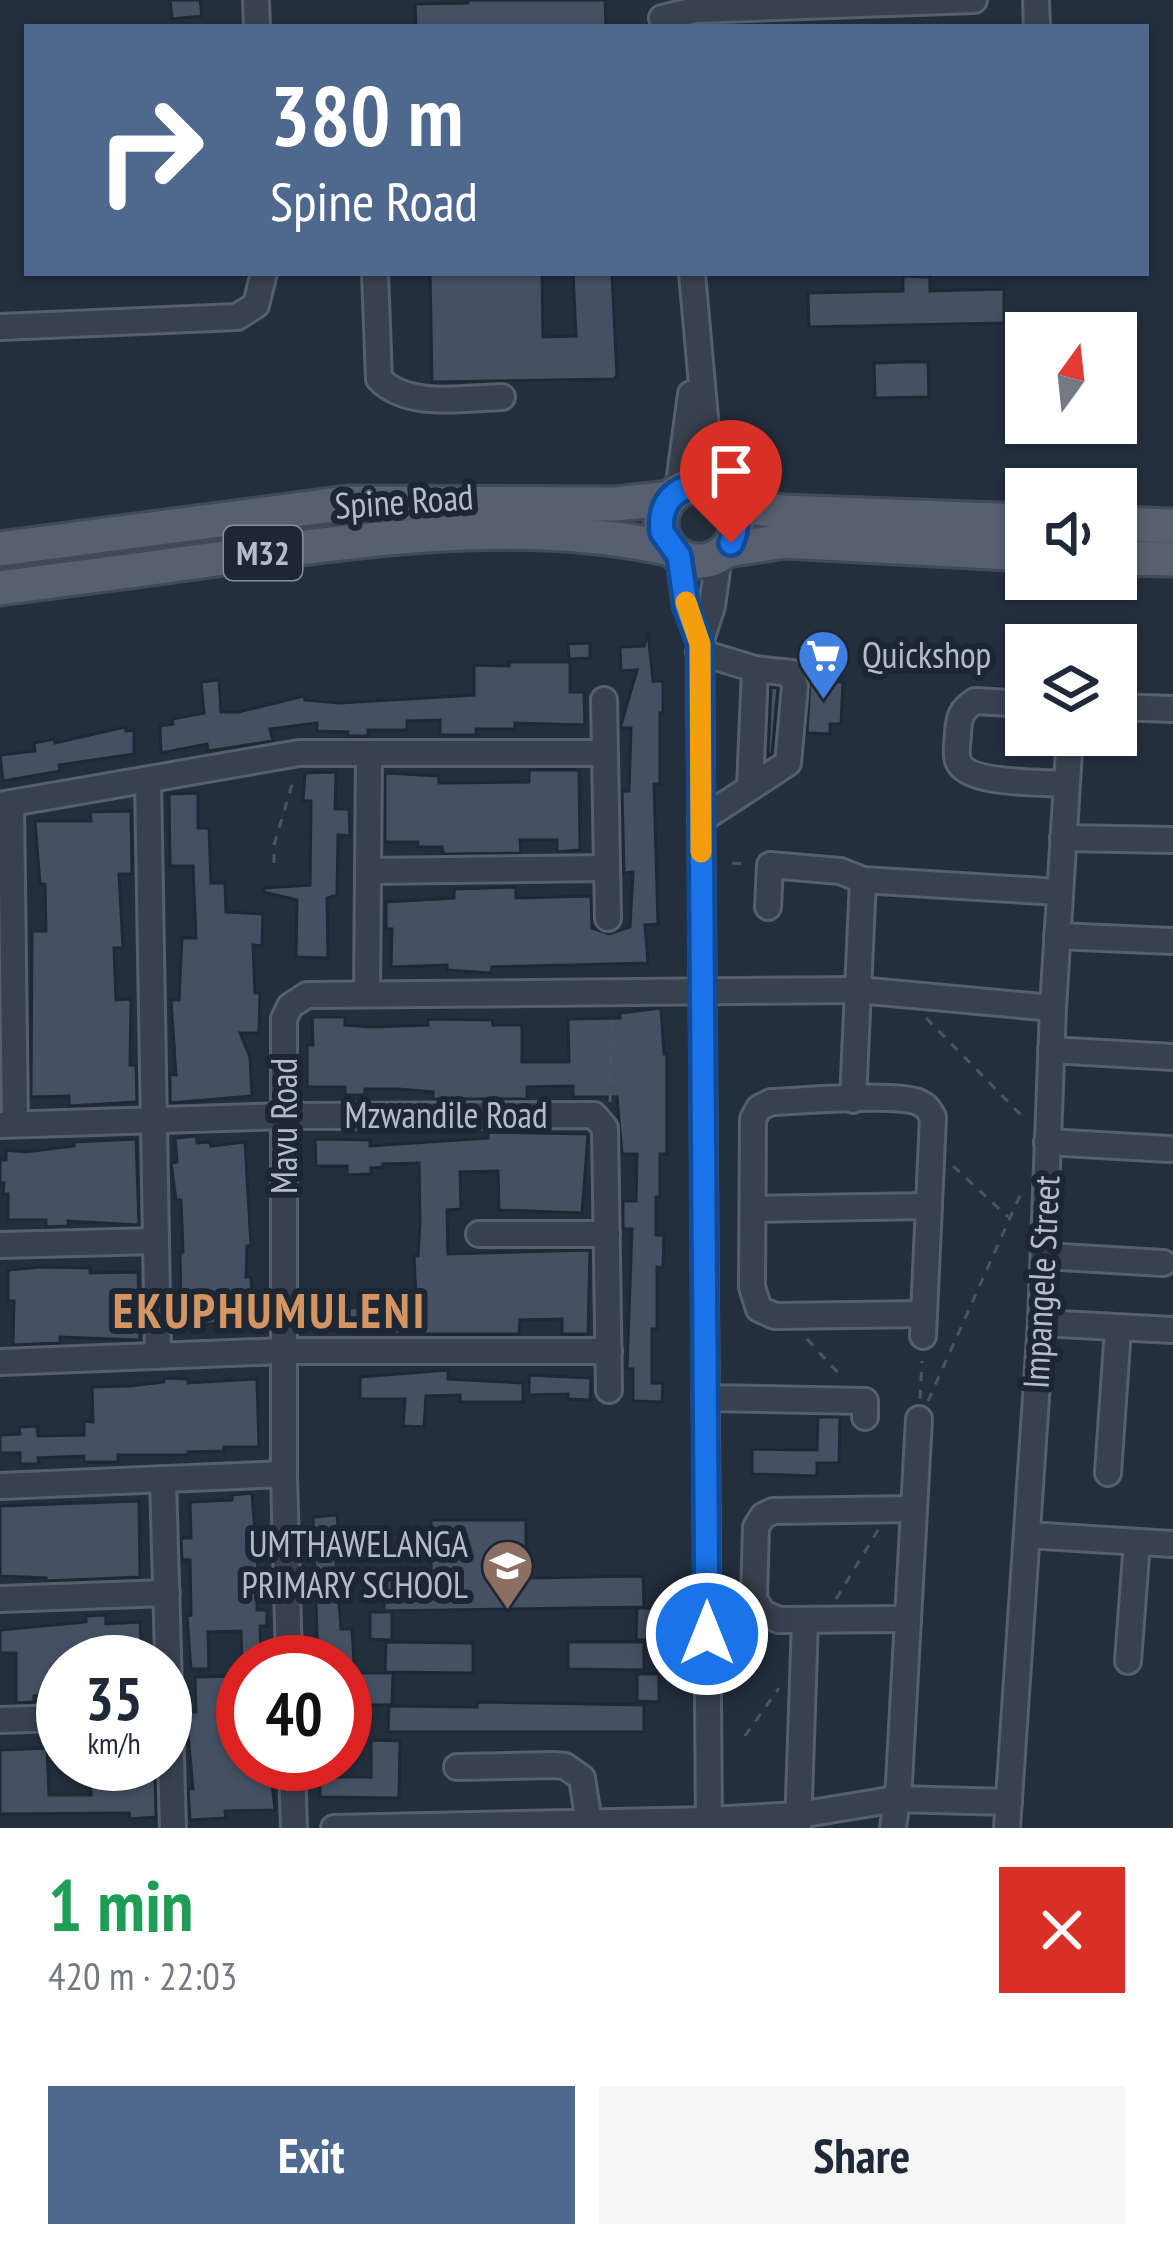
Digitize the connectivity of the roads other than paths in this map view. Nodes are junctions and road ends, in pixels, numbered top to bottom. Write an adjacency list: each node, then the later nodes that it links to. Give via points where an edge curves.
1 (974, 0): 2 (street)
2 (861, 2): 3 (street)
3 (660, 15)
4 (263, 276): 7 (street, via 256,305 237,317)
5 (375, 276): 9 (street, via 380,380 389,389 426,398)
6 (692, 276): 8 (street)
7 (0, 327)
8 (696, 344): 10 (street); 11 (street, via 707,440)
9 (502, 397)
10 (674, 495): 11 (main road, Spine Road / M32, via 700,485); 15 (main road, Spine Road / M32, via 616,504 346,503); 16 (main road, via 660,524)
11 (726, 498): 12 (main road, Spine Road / M32, via 784,512); 17 (main road, via 737,527)
12 (1005, 519)
13 (1137, 525): 14 (main road)
14 (1173, 526)
15 (0, 549)
16 (675, 553): 17 (main road, Spine Road / M32, via 699,561); 21 (main road, Spine Road / M32, via 572,533 413,538); 22 (street)
17 (722, 553): 18 (main road, Spine Road / M32, via 785,541); 22 (street)
18 (1005, 553)
19 (1137, 558): 20 (main road)
20 (1173, 559)
21 (0, 588)
22 (700, 648): 23 (street); 35 (street)
23 (755, 669): 33 (street); 33 (street, via 791,673 795,686 788,764)
24 (604, 700): 29 (street)
25 (1005, 703): 32 (street, via 975,701 959,720 957,758 965,770)
26 (1137, 708): 27 (street)
27 (1173, 709)
28 (369, 753): 29 (street); 31 (street, via 299,753); 39 (street)
29 (604, 753): 38 (street)
30 (1068, 756): 32 (street, Impangele Street)
31 (148, 780): 34 (street); 54 (street)
32 (1066, 784): 36 (street, Impangele Street)
33 (750, 788): 35 (street)
34 (5, 804): 55 (street)
35 (701, 820): 47 (street)
36 (1063, 838): 37 (street); 41 (street, Impangele Street)
37 (1173, 840)
38 (606, 868): 39 (street); 43 (street)
39 (368, 871): 48 (street)
40 (863, 880): 41 (street); 42 (street, via 770,865); 46 (street)
41 (1059, 892): 44 (street, Impangele Street)
42 (768, 907)
43 (608, 918)
44 (1057, 936): 45 (street); 49 (street, Impangele Street)
45 (1173, 941)
46 (858, 990): 47 (street, Mavu Road); 49 (street, Mavu Road); 52 (street)
47 (702, 991): 48 (street, Mavu Road); 74 (street)
48 (367, 994): 53 (street, Mavu Road, via 307,995 290,1006)
49 (1053, 1008): 50 (street, Impangele Street)
50 (1051, 1050): 51 (street); 56 (street, Impangele Street)
51 (1173, 1057)
52 (854, 1100): 58 (street, via 926,1106 933,1117); 59 (street, via 759,1108)
53 (284, 1116): 54 (street, Mzwandile Road); 61 (street, Mzwandile Road, via 594,1115 602,1120); 69 (street, Mavu Road)
54 (153, 1120): 55 (street, Mzwandile Road); 62 (street)
55 (8, 1124)
56 (1047, 1142): 57 (street); 64 (street, Impangele Street)
57 (1169, 1149)
58 (929, 1206): 59 (street); 59 (street, via 923,1325 759,1310)
59 (753, 1209)
60 (479, 1234): 61 (street)
61 (607, 1234): 70 (street)
62 (156, 1241): 63 (street); 71 (street)
63 (0, 1245)
64 (1044, 1256): 65 (street); 66 (street, Impangele Street)
65 (1163, 1263)
66 (1041, 1323): 67 (street); 82 (street, Impangele Street)
67 (1118, 1329): 68 (street); 77 (street)
68 (1173, 1330)
69 (284, 1351): 70 (street); 71 (street); 78 (street, Mavu Road)
70 (608, 1351): 73 (street)
71 (158, 1355): 72 (street)
72 (0, 1362)
73 (609, 1390)
74 (705, 1398): 75 (street); 101 (street)
75 (865, 1409)
76 (919, 1419): 81 (street)
77 (1108, 1473)
78 (284, 1474): 79 (street); 90 (street, Mavu Road)
79 (164, 1479): 80 (street); 85 (street)
80 (0, 1486)
81 (902, 1509): 87 (street); 88 (street, via 763,1516 754,1599 779,1620)
82 (1027, 1535): 83 (street); 98 (street, Impangele Street)
83 (1136, 1542): 84 (street); 91 (street)
84 (1173, 1544)
85 (166, 1593): 86 (street); 89 (street)
86 (0, 1599)
87 (908, 1619): 88 (street); 97 (street)
88 (813, 1620): 100 (street)
89 (167, 1635)
90 (289, 1635)
91 (1127, 1661)
92 (36, 1719): 93 (street)
93 (0, 1720)
94 (458, 1767): 99 (street, via 565,1766 582,1778)
95 (171, 1791): 102 (street)
96 (293, 1791): 103 (street)
97 (896, 1799): 98 (street); 100 (street); 105 (street)
98 (1009, 1802): 106 (street, Impangele Street)
99 (589, 1822): 101 (street); 104 (street)
100 (799, 1822): 101 (street)
101 (709, 1824)
102 (173, 1828)
103 (294, 1828)
104 (334, 1828)
105 (893, 1828)
106 (1007, 1828)

